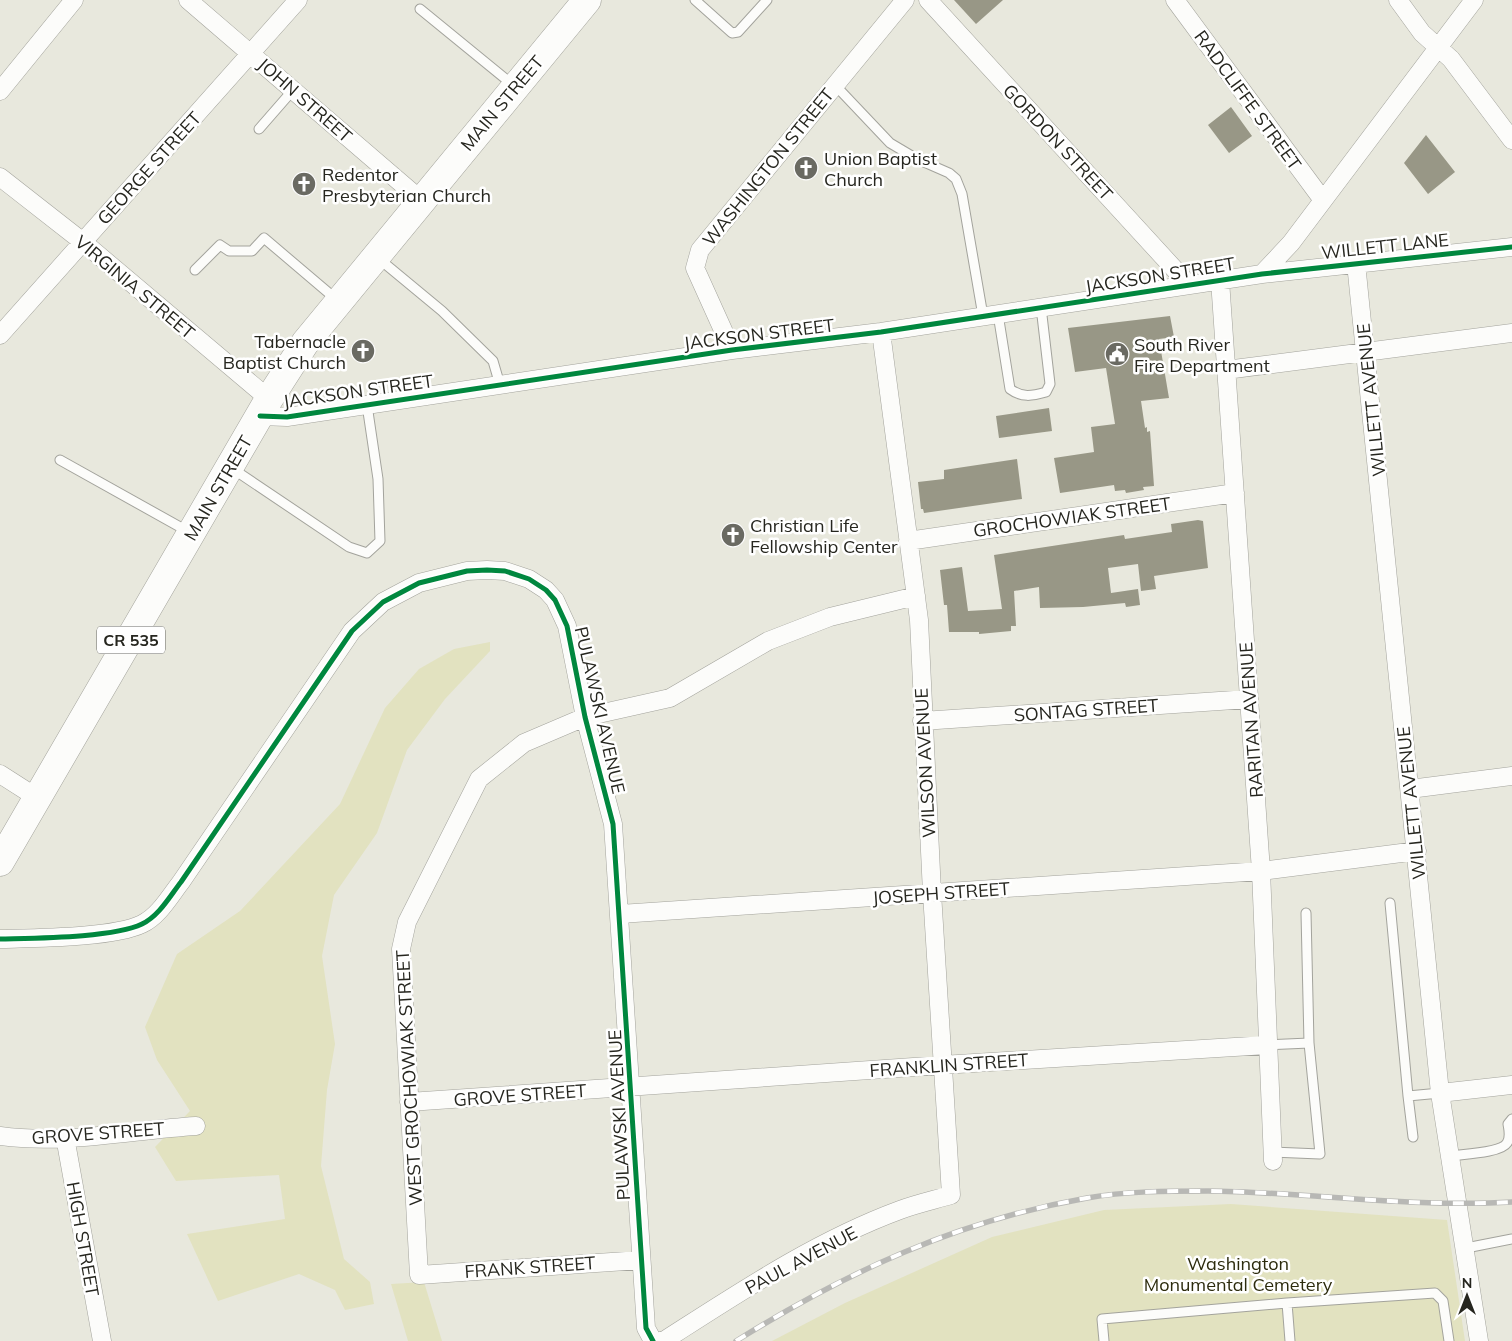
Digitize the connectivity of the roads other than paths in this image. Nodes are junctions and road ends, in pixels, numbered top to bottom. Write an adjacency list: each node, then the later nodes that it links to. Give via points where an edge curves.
1 (74, 0): 18 (street)
2 (188, 0): 14 (street, JOHN STREET)
3 (298, 0): 14 (street, GEORGE STREET)
4 (587, 0): 16 (main road, MAIN STREET / CR 535)
5 (694, 0): 6 (lane, via 732,33 738,32)
6 (767, 0)
7 (905, 0): 15 (street, WASHINGTON STREET)
8 (928, 0): 31 (street, GORDON STREET)
9 (1175, 0): 23 (street, RADCLIFFE STREET)
10 (1398, 0): 13 (street, via 1422,33)
11 (1474, 0): 13 (street, JACKSON STREET)
12 (420, 8): 16 (lane)
13 (1438, 47): 20 (street, via 1451,59); 23 (street, JACKSON STREET)
14 (251, 54): 17 (street, JOHN STREET); 24 (street, GEORGE STREET)
15 (835, 85): 34 (lane, via 890,143 956,179); 38 (street, WASHINGTON STREET, via 700,250 695,268)
16 (516, 87): 22 (main road, MAIN STREET / CR 535)
17 (294, 90): 19 (lane); 22 (street, JOHN STREET)
18 (0, 91)
19 (259, 129)
20 (1512, 140)
21 (0, 177): 24 (street, VIRGINIA STREET)
22 (422, 200): 26 (main road, MAIN STREET / CR 535)
23 (1322, 200): 29 (street, JACKSON STREET, via 1291,244)
24 (83, 242): 37 (street, GEORGE STREET); 43 (street, VIRGINIA STREET)
25 (1512, 246): 27 (street, WILLETT LANE)
26 (376, 257): 32 (main road, MAIN STREET / CR 535); 41 (lane, via 442,311 493,361)
27 (1356, 264): 29 (street, WILLETT LANE); 39 (street, WILLETT AVENUE)
28 (195, 270): 32 (lane, via 220,244 229,251 252,251 264,238)
29 (1262, 274): 30 (street, JACKSON STREET)
30 (1220, 280): 31 (street, JACKSON STREET); 40 (street, RARITAN AVENUE)
31 (1189, 285): 33 (street, JACKSON STREET)
32 (339, 301): 43 (main road, MAIN STREET / CR 535, via 305,343)
33 (1041, 307): 34 (street, JACKSON STREET); 34 (lane, via 1050,384 1046,392 1036,395 1027,396 1010,389)
34 (991, 315): 35 (street, JACKSON STREET)
35 (881, 332): 38 (street, JACKSON STREET); 48 (street, WILSON AVENUE)
36 (1512, 333): 39 (street)
37 (0, 335)
38 (732, 350): 41 (street, JACKSON STREET)
39 (1366, 352): 40 (street); 55 (street, WILLETT AVENUE)
40 (1226, 370): 46 (street, RARITAN AVENUE)
41 (500, 385): 42 (street, JACKSON STREET)
42 (367, 405): 43 (street, JACKSON STREET, via 287,417); 45 (lane, via 378,479 380,541 367,553 349,547)
43 (265, 408): 45 (main road, MAIN STREET / CR 535)
44 (60, 460): 47 (lane)
45 (230, 467): 47 (main road, MAIN STREET / CR 535)
46 (1235, 493): 48 (street, GROCHOWIAK STREET); 50 (street, RARITAN AVENUE)
47 (192, 534): 56 (main road, MAIN STREET / CR 535)
48 (908, 541): 49 (street, WILSON AVENUE)
49 (916, 596): 51 (street, WEST GROCHOWIAK STREET, via 830,617 768,641 670,698); 52 (street, WILSON AVENUE)
50 (1249, 699): 52 (street, SONTAG STREET); 59 (street, RARITAN AVENUE)
51 (585, 717): 62 (street, PULAWSKI AVENUE, via 613,824); 64 (street, PULAWSKI AVENUE, via 567,626 556,600 546,590 529,579 505,571 487,570 467,571 419,583 383,602 352,631 155,916 142,924 106,932); 72 (street, WEST GROCHOWIAK STREET, via 524,743 479,779 407,922 400,949)
52 (922, 721): 60 (street, WILSON AVENUE)
53 (0, 774): 56 (street)
54 (1512, 776): 55 (street)
55 (1410, 789): 57 (street, WILLETT AVENUE)
56 (39, 799): 58 (main road, MAIN STREET / CR 535)
57 (1417, 851): 59 (street, JOSEPH STREET); 70 (street, WILLETT AVENUE)
58 (0, 862)
59 (1261, 871): 60 (street, JOSEPH STREET); 66 (street, RARITAN AVENUE)
60 (932, 894): 62 (street, JOSEPH STREET); 67 (street, WILSON AVENUE)
61 (1390, 903): 71 (lane)
62 (620, 914): 69 (street, PULAWSKI AVENUE)
63 (1306, 914): 65 (lane)
64 (0, 939)
65 (1309, 1043): 66 (lane); 78 (lane, via 1320,1154)
66 (1267, 1046): 67 (street, FRANKLIN STREET); 78 (street, RARITAN AVENUE)
67 (942, 1065): 69 (street, FRANKLIN STREET); 80 (street, WILSON AVENUE)
68 (1512, 1085): 70 (street)
69 (631, 1088): 72 (street, GROVE STREET); 83 (street, PULAWSKI AVENUE)
70 (1440, 1093): 71 (lane); 79 (street, WILLETT AVENUE)
71 (1408, 1096): 77 (lane)
72 (409, 1102): 84 (street, WEST GROCHOWIAK STREET)
73 (1512, 1119): 79 (lane, via 1508,1124 1510,1135 1499,1149)
74 (196, 1126): 76 (street, GROVE STREET)
75 (0, 1136): 76 (street, GROVE STREET)
76 (65, 1137): 86 (street, HIGH STREET)
77 (1413, 1137)
78 (1273, 1156)
79 (1450, 1156): 82 (street, WILLETT AVENUE)
80 (951, 1195): 88 (street, PAUL AVENUE, via 900,1210 845,1234 760,1279)
81 (1512, 1239): 82 (lane)
82 (1466, 1248): 92 (street, WILLETT AVENUE)
83 (641, 1260): 84 (street, FRANK STREET); 87 (street, PULAWSKI AVENUE, via 646,1328)
84 (419, 1275)
85 (1287, 1303): 89 (lane, via 1102,1319); 90 (lane); 91 (lane, via 1435,1293 1443,1301)
86 (102, 1341)
87 (653, 1341)
88 (660, 1341)
89 (1104, 1341)
90 (1290, 1341)
91 (1449, 1341)
92 (1479, 1341)

